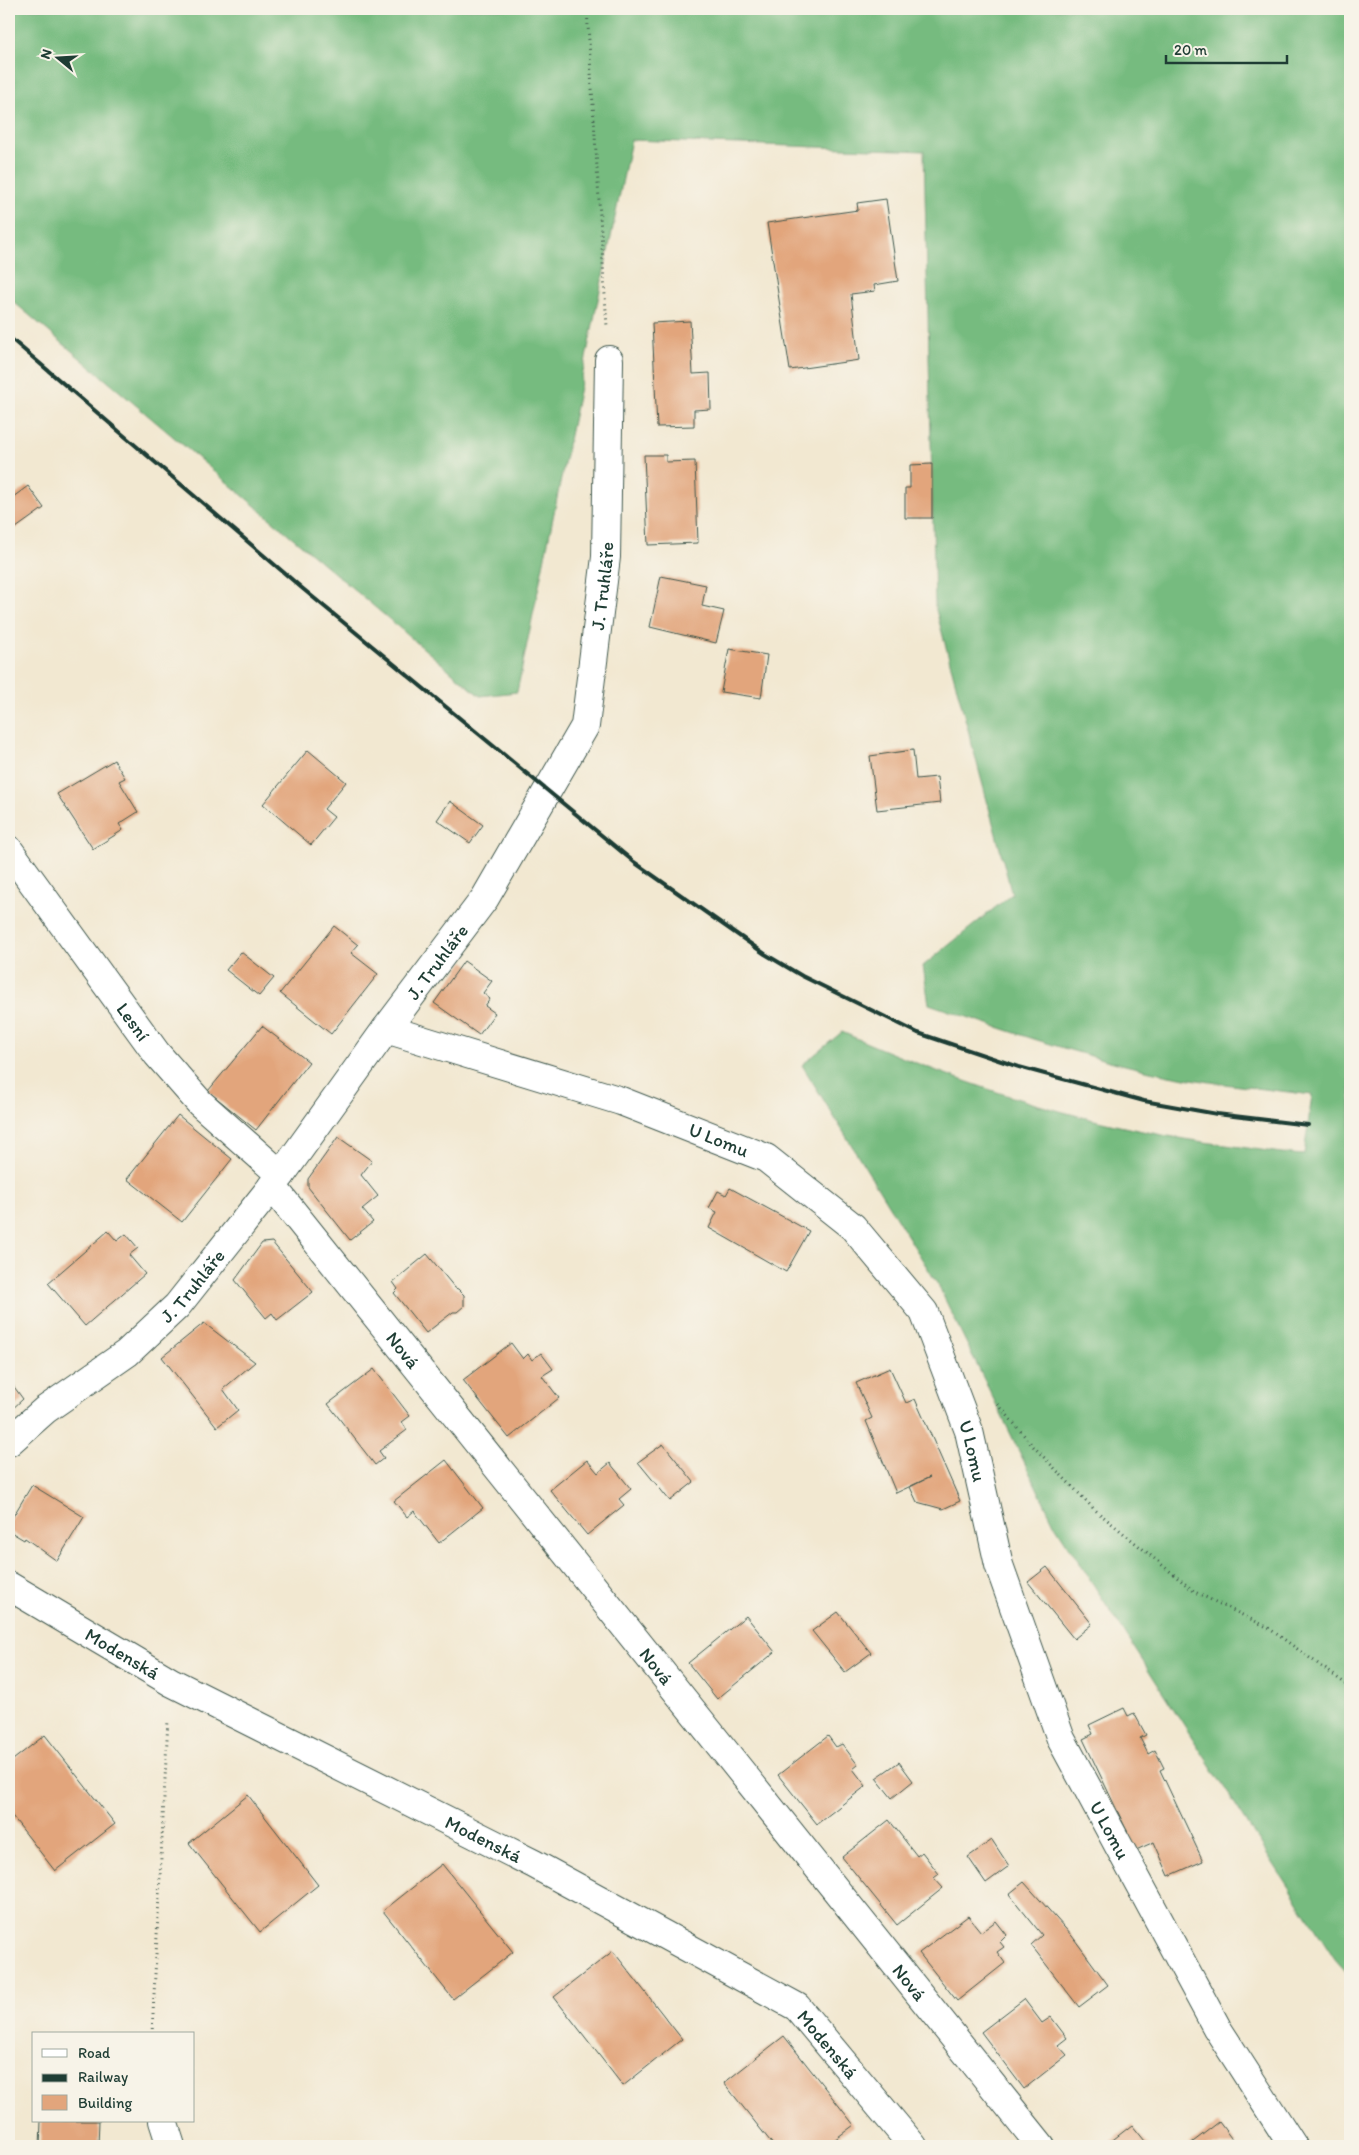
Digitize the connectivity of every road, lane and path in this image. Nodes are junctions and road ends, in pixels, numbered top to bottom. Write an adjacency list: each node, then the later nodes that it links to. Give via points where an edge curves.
1 (587, 9): 2 (path)
2 (609, 360): 4 (street, J. Truhláře, via 606,557 585,726 486,898)
3 (9, 850): 5 (street, Lesní, via 156,1054 200,1104)
4 (386, 1029): 5 (street, J. Truhláře); 16 (street, U Lomu, via 621,1101 766,1158 853,1227 924,1312 969,1430 999,1565 1061,1739 1217,2028)
5 (277, 1180): 7 (street, J. Truhláře, via 177,1306 127,1353 45,1410); 15 (street, Nová)
6 (996, 1401): 10 (path, via 1032,1445 1094,1509 1195,1592 1267,1626)
7 (9, 1442)
8 (9, 1586): 9 (street, Modenská)
9 (170, 1682): 11 (path); 14 (street, Modenská, via 534,1864 797,2007)
10 (1350, 1687)
11 (152, 2032)
12 (163, 2122): 13 (street)
13 (170, 2146)
14 (913, 2146)
15 (1041, 2146)
16 (1293, 2146)

